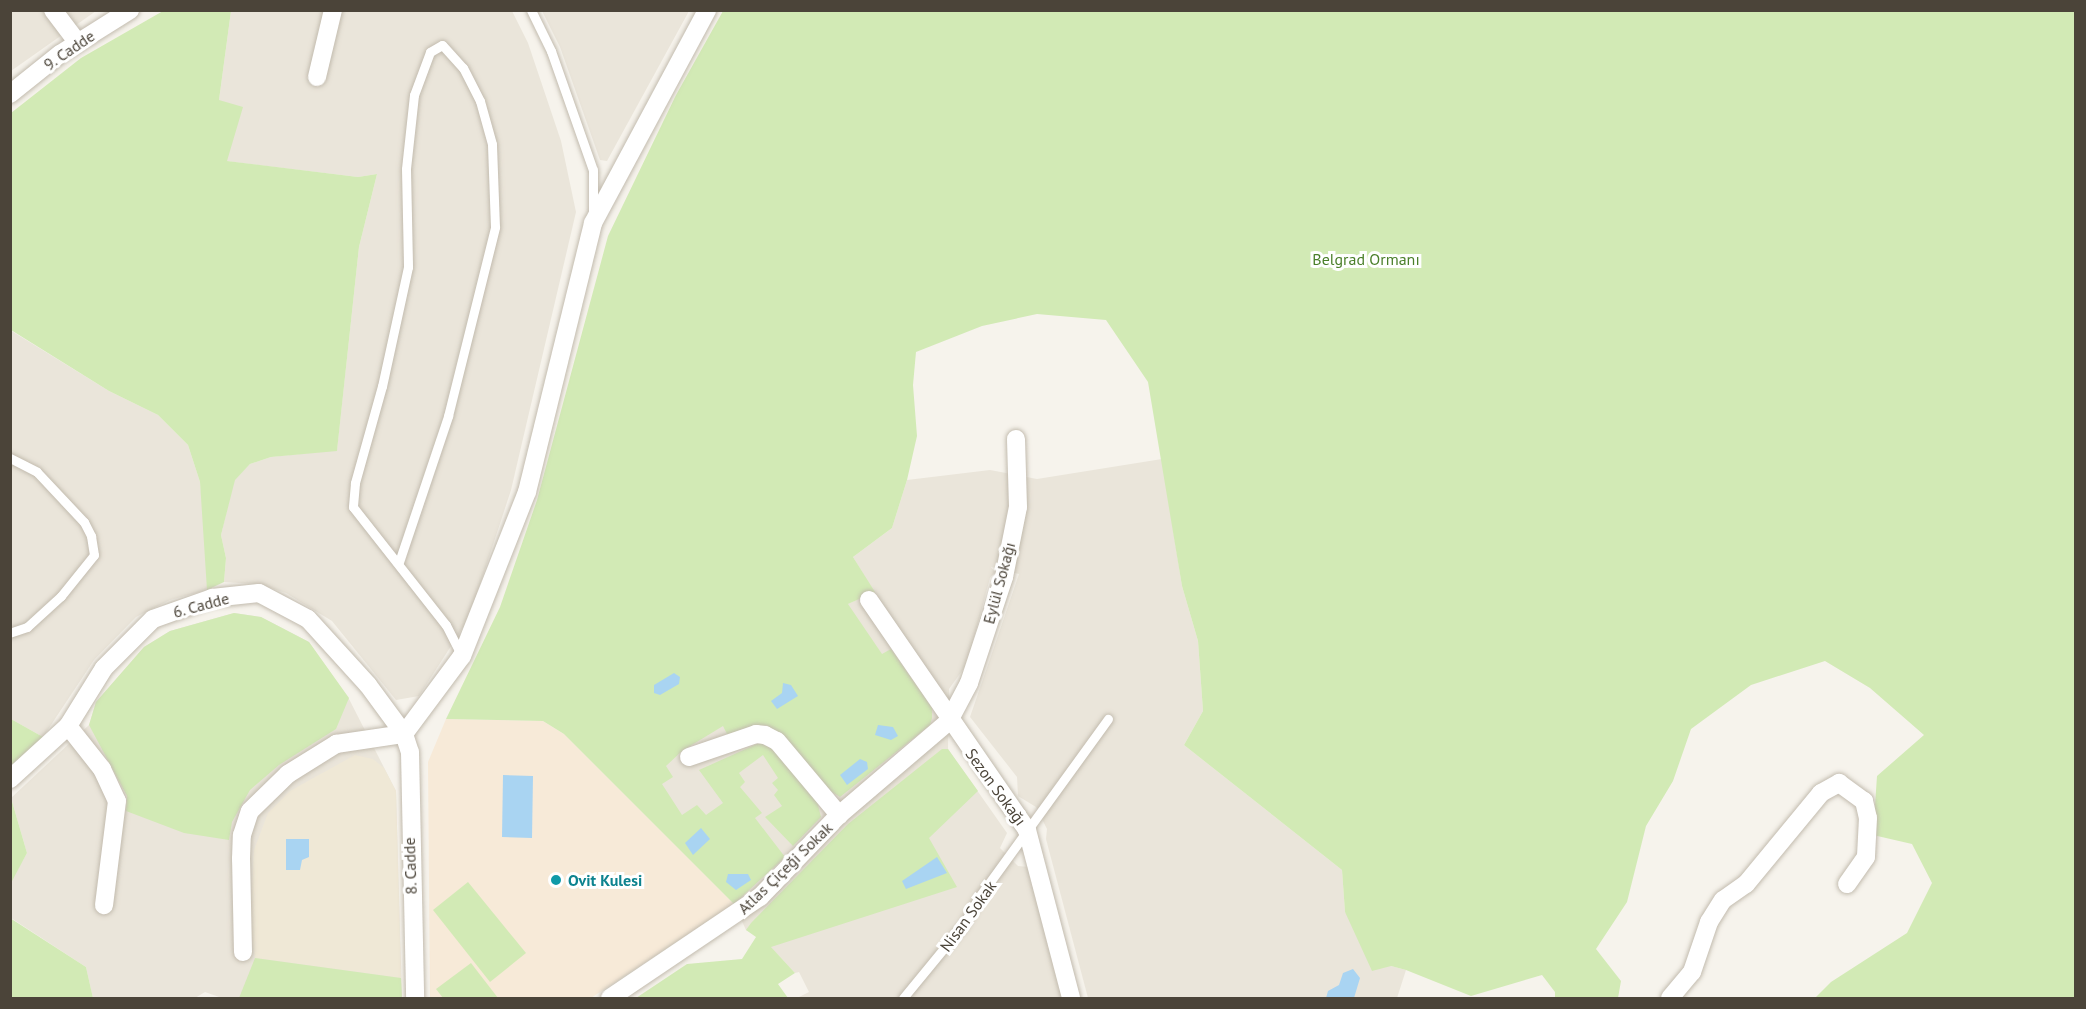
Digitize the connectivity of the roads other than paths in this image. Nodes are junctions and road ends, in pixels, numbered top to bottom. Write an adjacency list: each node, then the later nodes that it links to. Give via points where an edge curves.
1 (53, 10): 6 (street)
2 (130, 10): 6 (street, 9. Cadde)
3 (333, 10): 7 (street)
4 (531, 10): 9 (lane, via 551,51 593,170)
5 (707, 10): 9 (street)
6 (78, 43): 8 (street, 9. Cadde)
7 (317, 78)
8 (10, 94)
9 (593, 223): 15 (street, via 527,492)
10 (1016, 439): 17 (street, Eylül Sokağı, via 1018,507 1004,578 969,683)
11 (10, 458): 14 (lane, via 37,472 84,522 94,555 61,596 27,627)
12 (399, 562): 12 (lane, via 375,538 353,507 355,483 382,386 408,267 406,169 414,95 430,52 442,45 464,68 480,101 492,144 495,227 448,417); 15 (lane, via 446,625)
13 (869, 600): 17 (street, Sezon Sokağı, via 940,698)
14 (10, 633)
15 (462, 656): 19 (street)
16 (1108, 719): 23 (lane, Nisan Sokak)
17 (949, 721): 22 (street, Atlas Çiçeği Sokak); 23 (street, Sezon Sokağı)
18 (68, 726): 19 (street, 6. Cadde, via 104,668 153,619 212,598 260,593 308,619 340,650); 21 (street, 6. Cadde); 25 (street, via 102,769 117,801)
19 (404, 735): 26 (street, via 336,744 288,774 250,811 242,835); 27 (street, 8. Cadde, via 410,752)
20 (689, 757): 22 (street, via 756,734 765,735 777,741)
21 (10, 779)
22 (839, 815): 28 (street, Atlas Çiçeği Sokak, via 760,897)
23 (1027, 830): 29 (lane, Nisan Sokak, via 963,925); 30 (street, Sezon Sokağı)
24 (1847, 884): 31 (street, via 1866,857 1869,818 1864,801 1839,783 1821,793 1746,884 1724,900 1709,922 1692,972)
25 (104, 905)
26 (243, 951)
27 (415, 999)
28 (610, 999)
29 (903, 999)
30 (1071, 999)
31 (1670, 999)

